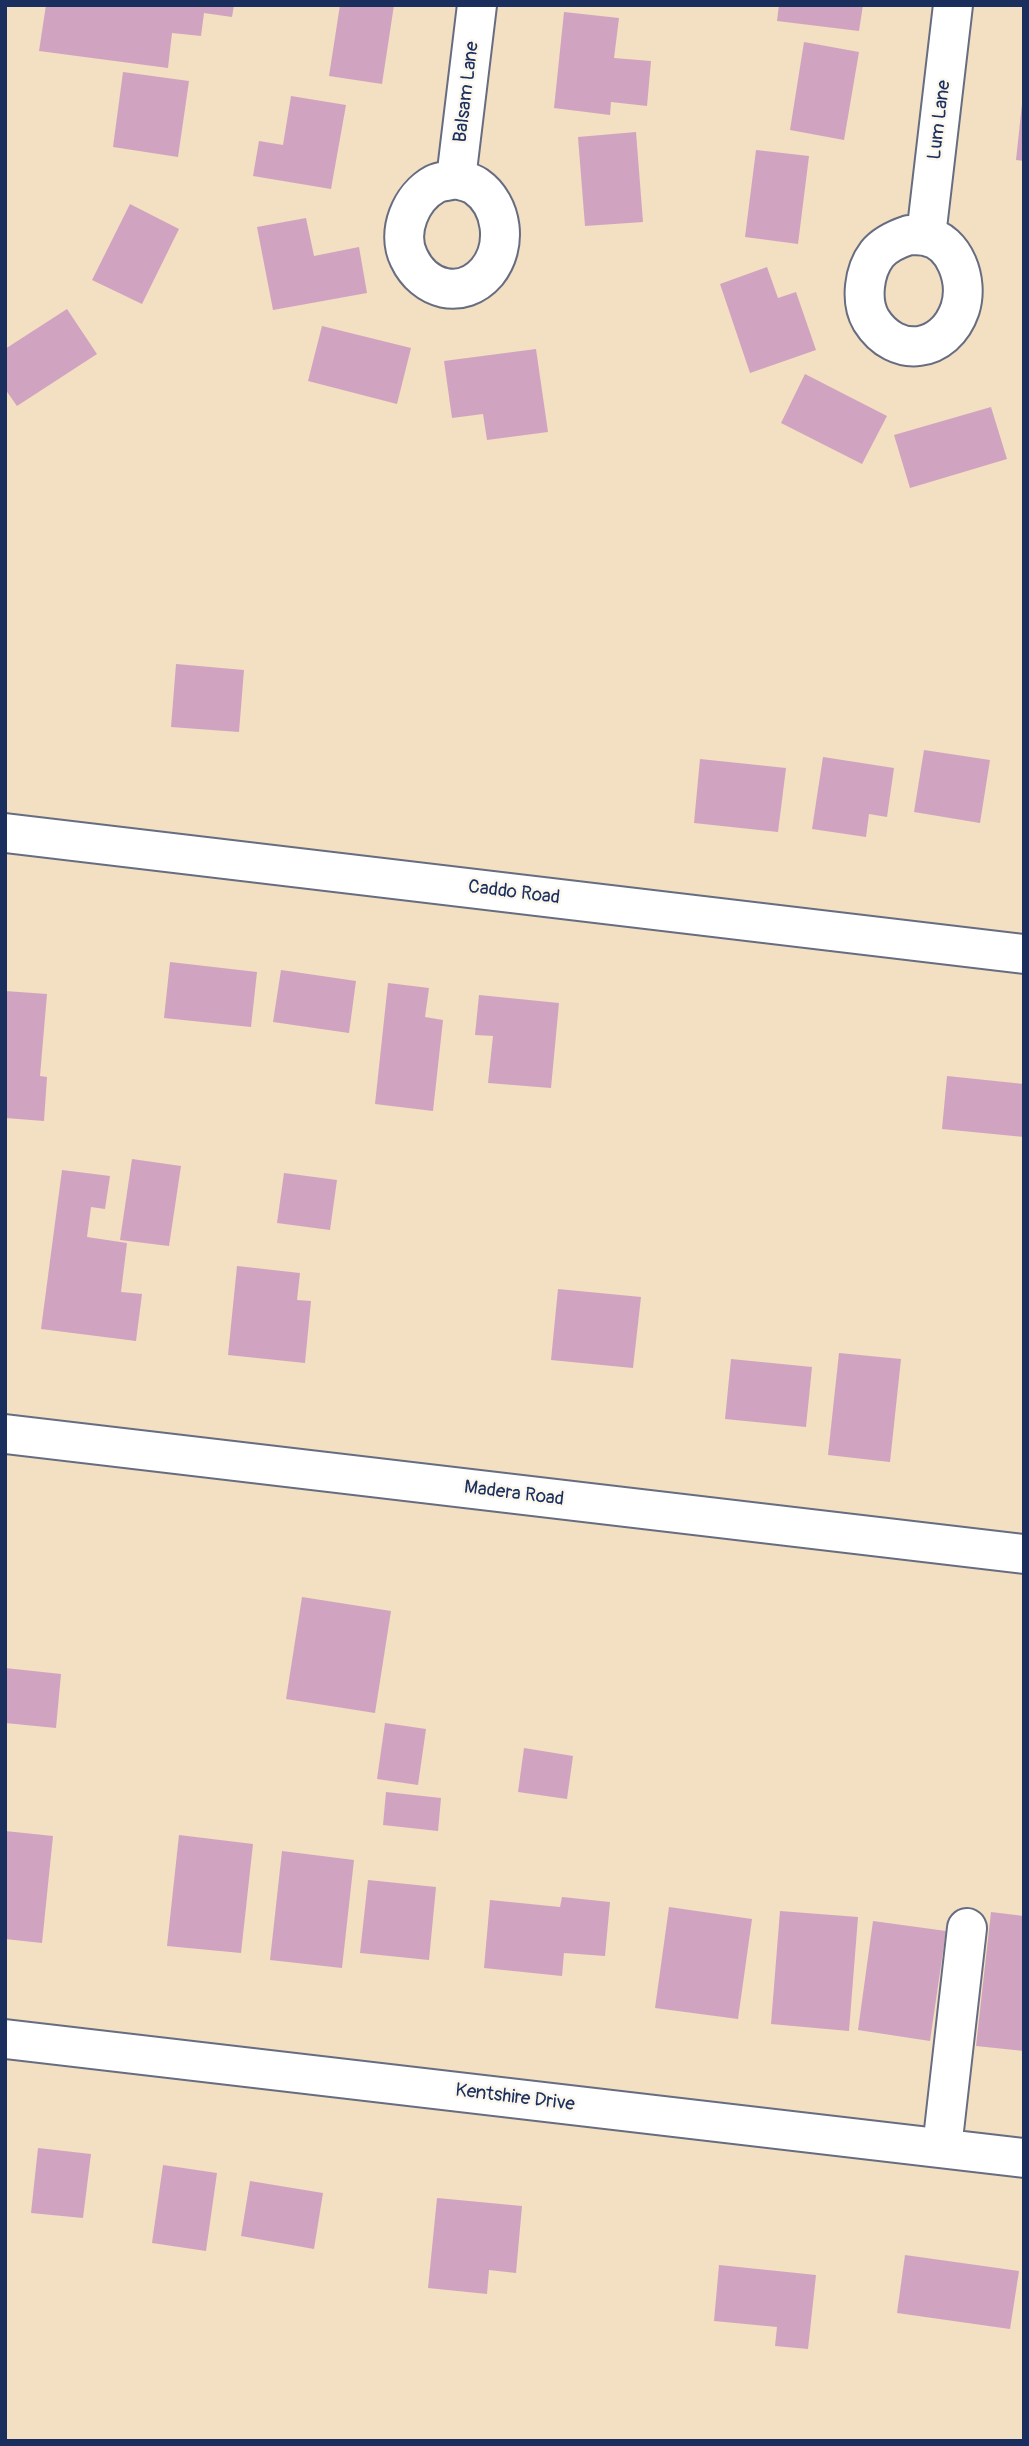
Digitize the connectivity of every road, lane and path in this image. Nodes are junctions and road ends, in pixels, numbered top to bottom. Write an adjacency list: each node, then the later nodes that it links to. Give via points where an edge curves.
1 (477, 5): 3 (street, Balsam Lane)
2 (953, 5): 4 (street, Lum Lane)
3 (456, 179)
4 (926, 236)
5 (5, 833): 6 (street, Caddo Road)
6 (1024, 954)
7 (5, 1434): 8 (street, Madera Road)
8 (1024, 1554)
9 (967, 1928): 11 (street)
10 (5, 2039): 11 (street, Kentshire Drive)
11 (942, 2148): 12 (street, Kentshire Drive)
12 (1024, 2158)

